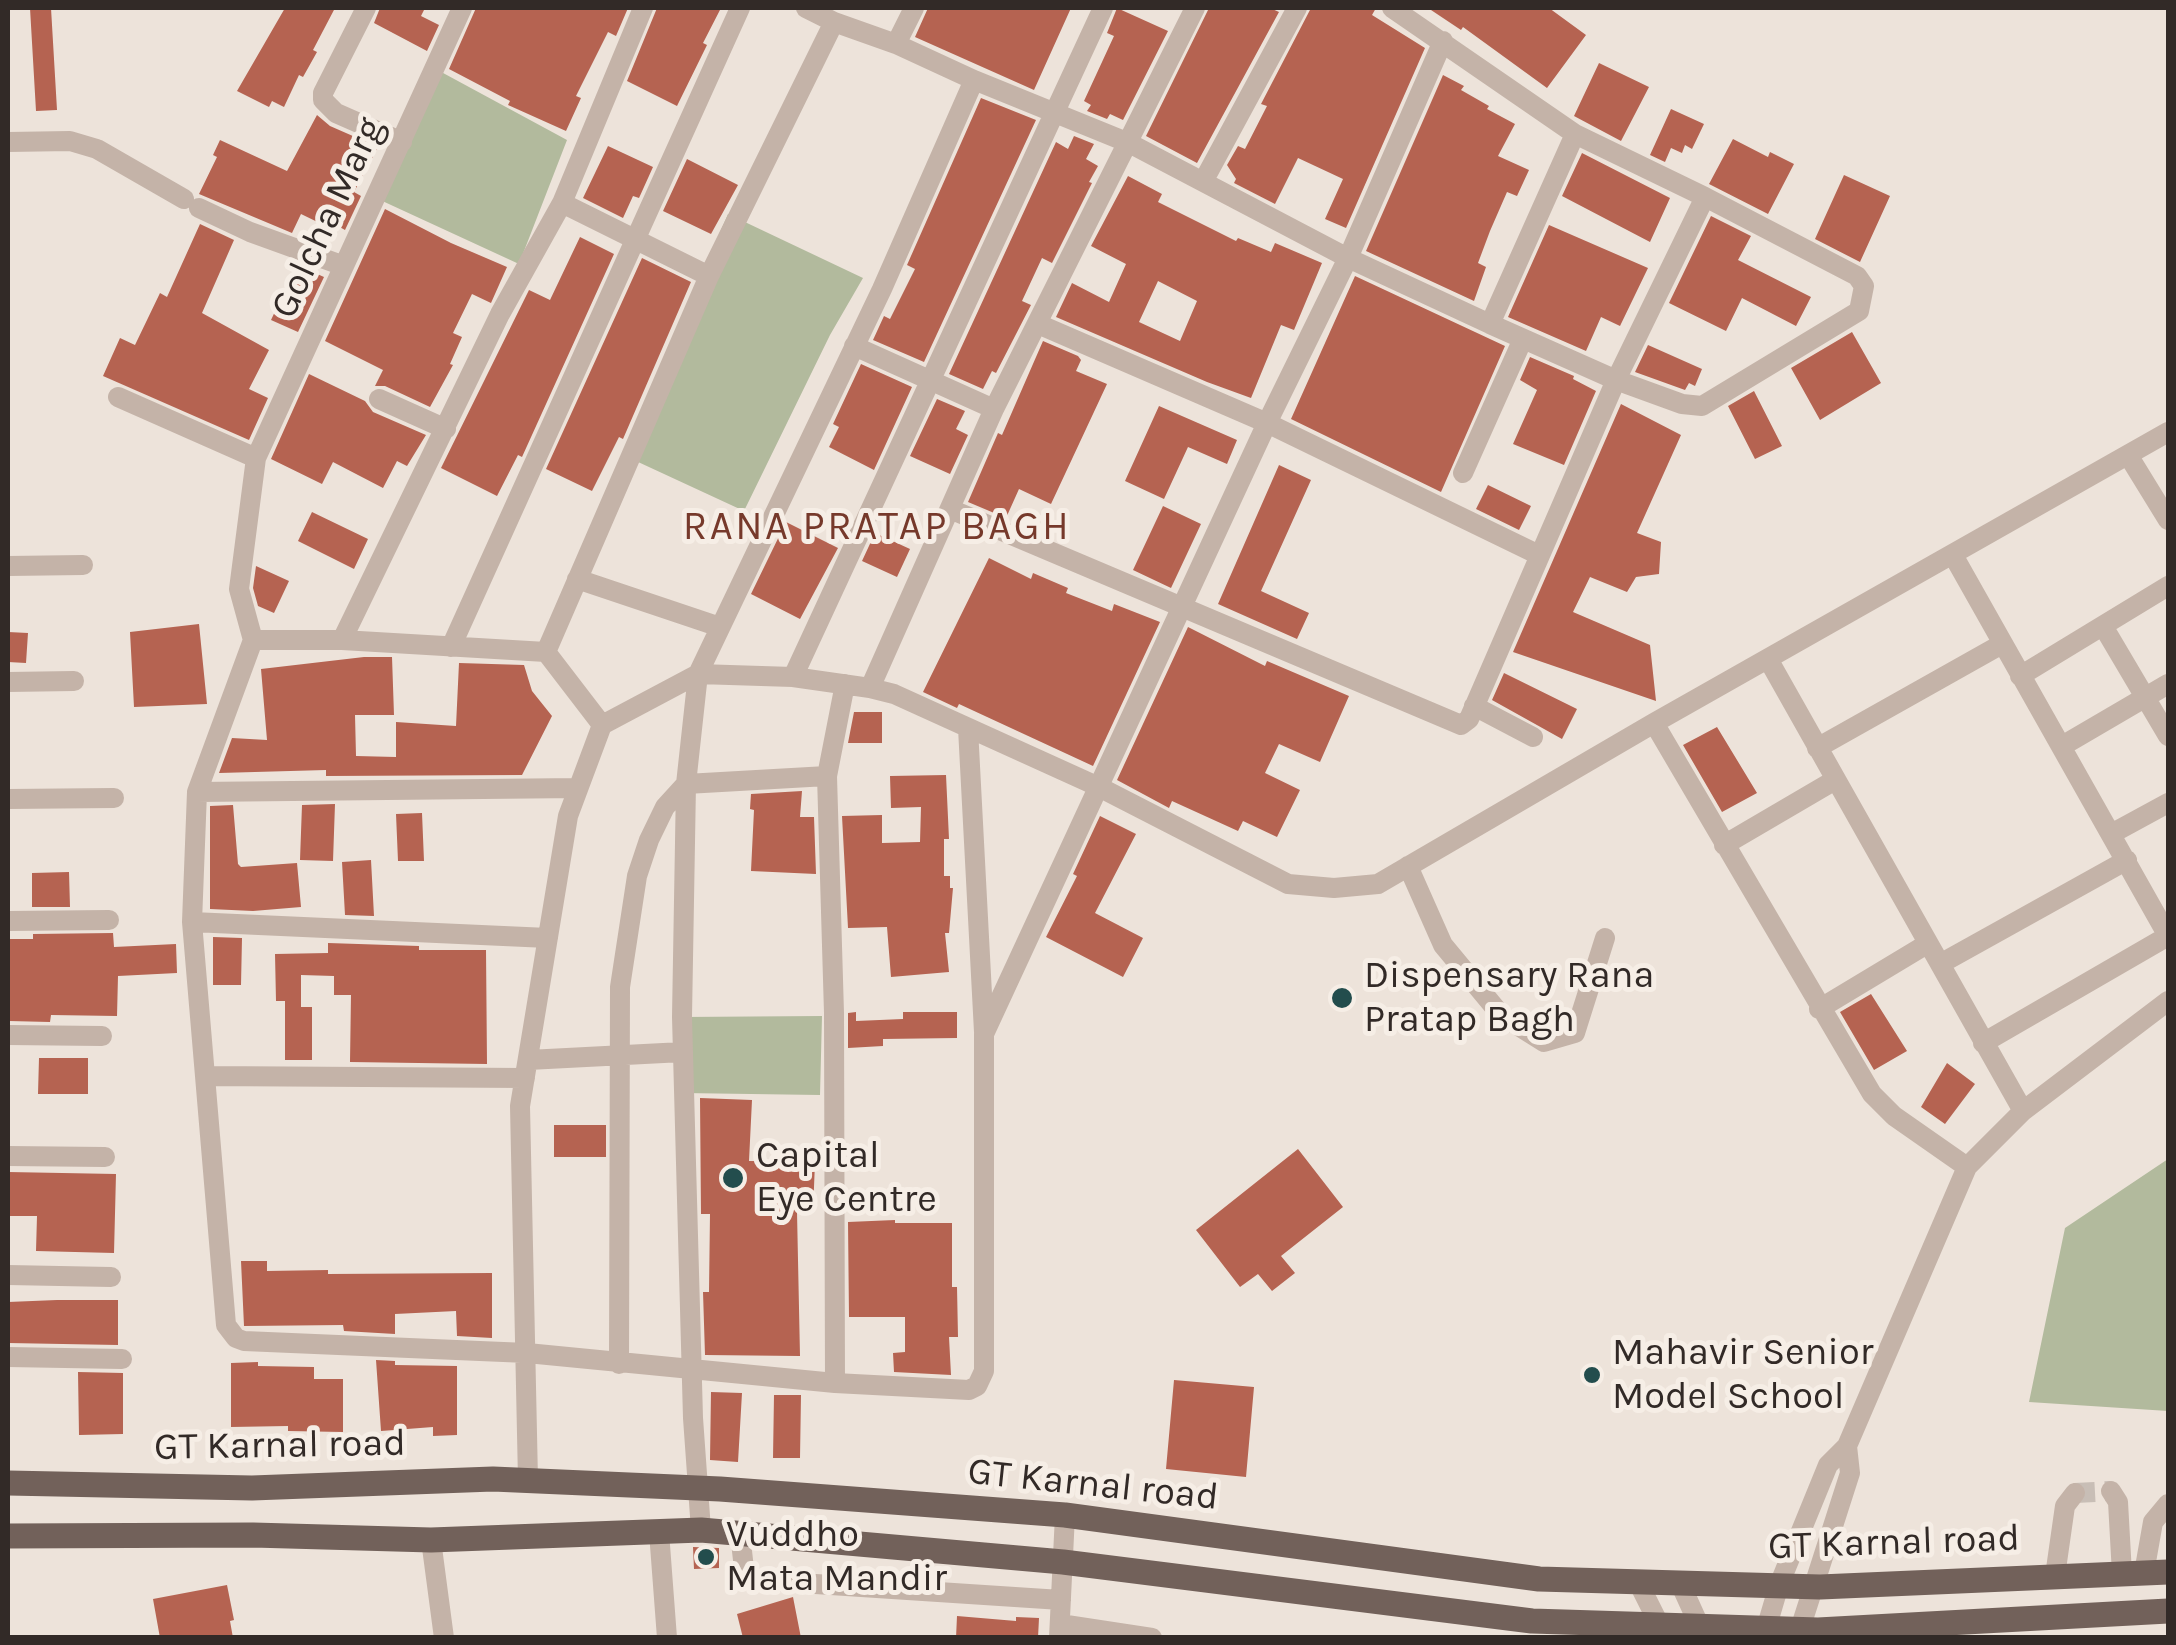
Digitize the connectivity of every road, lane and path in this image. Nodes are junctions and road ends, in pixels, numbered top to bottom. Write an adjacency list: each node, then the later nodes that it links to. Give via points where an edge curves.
1 (366, 8): 18 (street, via 323,100 336,113)
2 (462, 8): 18 (street, Golcha Marg)
3 (643, 8): 22 (street)
4 (740, 8): 23 (street)
5 (806, 8): 11 (street)
6 (914, 8): 13 (street)
7 (1103, 8): 15 (street)
8 (1195, 8): 19 (street)
9 (1297, 8): 20 (street)
10 (1392, 8): 12 (street)
11 (834, 22): 13 (street); 26 (street)
12 (1443, 41): 16 (street); 24 (street)
13 (896, 44): 14 (street)
14 (974, 80): 15 (street); 30 (street)
15 (1054, 110): 19 (street); 31 (street)
16 (1575, 134): 21 (street); 28 (street)
17 (8, 142): 25 (street, via 70,141 97,148 250,232)
18 (402, 142): 25 (street, Golcha Marg)
19 (1129, 142): 20 (street); 27 (street)
20 (1204, 180): 24 (street)
21 (1705, 197): 32 (street); 32 (street, via 1856,276 1864,286 1859,311 1702,406)
22 (562, 203): 23 (street); 37 (street)
23 (634, 239): 26 (street); 56 (street)
24 (1348, 258): 28 (street); 36 (street)
25 (344, 266): 40 (street, Golcha Marg)
26 (709, 276): 48 (street)
27 (1038, 324): 35 (street); 36 (street)
28 (1490, 324): 29 (street)
29 (1522, 340): 32 (street); 41 (street)
30 (854, 346): 31 (street); 52 (street)
31 (928, 379): 35 (street); 61 (street)
32 (1616, 380): 45 (street)
33 (118, 397): 40 (street)
34 (380, 400): 37 (street)
35 (994, 408): 42 (street)
36 (1267, 422): 45 (street); 50 (street)
37 (446, 429): 54 (street)
38 (2168, 432): 39 (street)
39 (2128, 455): 43 (street); 44 (street)
40 (256, 458): 53 (street, Golcha Marg, via 239,590)
41 (1463, 473)
42 (950, 508): 50 (street); 66 (street)
43 (2168, 520)
44 (1952, 554): 55 (street); 58 (street)
45 (1539, 555): 68 (street)
46 (82, 564): 47 (street)
47 (8, 566)
48 (577, 579): 52 (street); 57 (street)
49 (2168, 586): 51 (street)
50 (1181, 608): 68 (street, via 1457,725); 79 (street)
51 (2103, 626): 60 (street); 67 (street)
52 (720, 627): 59 (street)
53 (252, 640): 54 (street); 81 (street)
54 (342, 640): 56 (street)
55 (2002, 644): 60 (street); 75 (street)
56 (451, 647): 57 (street)
57 (546, 652): 70 (street)
58 (1768, 659): 69 (street); 75 (street)
59 (698, 674): 61 (street); 70 (street); 78 (street)
60 (2020, 676): 74 (street)
61 (792, 677): 64 (street)
62 (74, 681): 63 (street)
63 (8, 682)
64 (845, 684): 66 (street); 76 (street)
65 (2168, 684): 67 (street)
66 (870, 688): 71 (street)
67 (2146, 697): 72 (street); 74 (street)
68 (1474, 706): 73 (street)
69 (1654, 724): 86 (street); 88 (street)
70 (602, 725): 80 (street)
71 (968, 728): 79 (street); 99 (street)
72 (2168, 736)
73 (1533, 737)
74 (2062, 746): 85 (street)
75 (1816, 748): 77 (street)
76 (826, 776): 78 (street); 118 (street)
77 (1835, 780): 86 (street); 95 (street)
78 (686, 784): 103 (street); 104 (street, via 656,822 636,876 620,988)
79 (1098, 787): 88 (street, via 1288,884 1378,884); 99 (street)
80 (578, 788): 81 (street); 93 (street)
81 (197, 792): 91 (street)
82 (8, 798): 83 (street)
83 (114, 798)
84 (2168, 803): 85 (street)
85 (2111, 834): 87 (street)
86 (1724, 845): 98 (street)
87 (2126, 860): 92 (street); 96 (street)
88 (1408, 866): 94 (street, via 1443,946 1501,1015 1544,1042 1575,1033)
89 (8, 920): 90 (street)
90 (110, 920)
91 (192, 922): 93 (street); 106 (street)
92 (2168, 936): 102 (street)
93 (548, 938): 105 (street)
94 (1606, 938)
95 (1926, 944): 96 (street); 98 (street)
96 (1940, 964): 102 (street)
97 (2168, 1000): 107 (street)
98 (1819, 1009): 110 (street, via 1882,1107)
99 (984, 1034): 118 (street, via 982,1379 970,1390)
100 (8, 1036): 101 (street)
101 (102, 1036)
102 (1983, 1042): 107 (street)
103 (683, 1052): 104 (street); 117 (street)
104 (620, 1055): 105 (street); 116 (street)
105 (526, 1069): 106 (street); 113 (street, via 520,1106)
106 (206, 1076): 113 (street, via 226,1326 236,1338)
107 (2023, 1111): 110 (street)
108 (8, 1156): 109 (street)
109 (105, 1157)
110 (1967, 1167): 119 (street)
111 (8, 1275): 112 (street)
112 (111, 1277)
113 (526, 1354): 116 (street); 120 (street)
114 (8, 1358): 115 (street)
115 (122, 1360)
116 (619, 1364): 117 (street)
117 (692, 1371): 118 (street); 122 (street)
118 (835, 1382)
119 (1847, 1446): 137 (street, via 1828,1465); 138 (street, via 1850,1473)
120 (528, 1480): 121 (main road, GT Karnal road, via 252,1488); 122 (main road, GT Karnal road)
121 (8, 1483)
122 (699, 1488): 126 (main road, GT Karnal road); 127 (street)
123 (2111, 1491): 133 (street)
124 (2076, 1493): 134 (street, via 2065,1506)
125 (2168, 1504): 133 (street, via 2153,1522)
126 (1065, 1515): 132 (street); 135 (main road, GT Karnal road, via 1539,1579)
127 (701, 1530): 128 (main road); 129 (main road)
128 (659, 1532): 131 (main road); 148 (street)
129 (740, 1533): 132 (main road); 139 (street, via 744,1570 754,1580)
130 (8, 1536): 131 (main road)
131 (431, 1540): 147 (street)
132 (1062, 1562): 139 (street); 141 (main road, via 1532,1621)
133 (2145, 1573): 134 (main road, GT Karnal road)
134 (2056, 1576): 138 (main road, GT Karnal road)
135 (1638, 1582): 136 (main road, GT Karnal road); 144 (street)
136 (1680, 1583): 137 (main road, GT Karnal road); 145 (street)
137 (1779, 1585): 138 (main road, GT Karnal road); 146 (street)
138 (1816, 1587): 146 (street)
139 (1061, 1600): 143 (street)
140 (2168, 1611): 142 (main road)
141 (1597, 1623): 144 (main road); 150 (main road)
142 (2018, 1628): 146 (main road)
143 (1059, 1631): 149 (street)
144 (1662, 1631): 145 (main road)
145 (1702, 1632): 146 (main road)
146 (1781, 1632)
147 (444, 1638)
148 (668, 1638)
149 (1152, 1638)
150 (1629, 1638)

